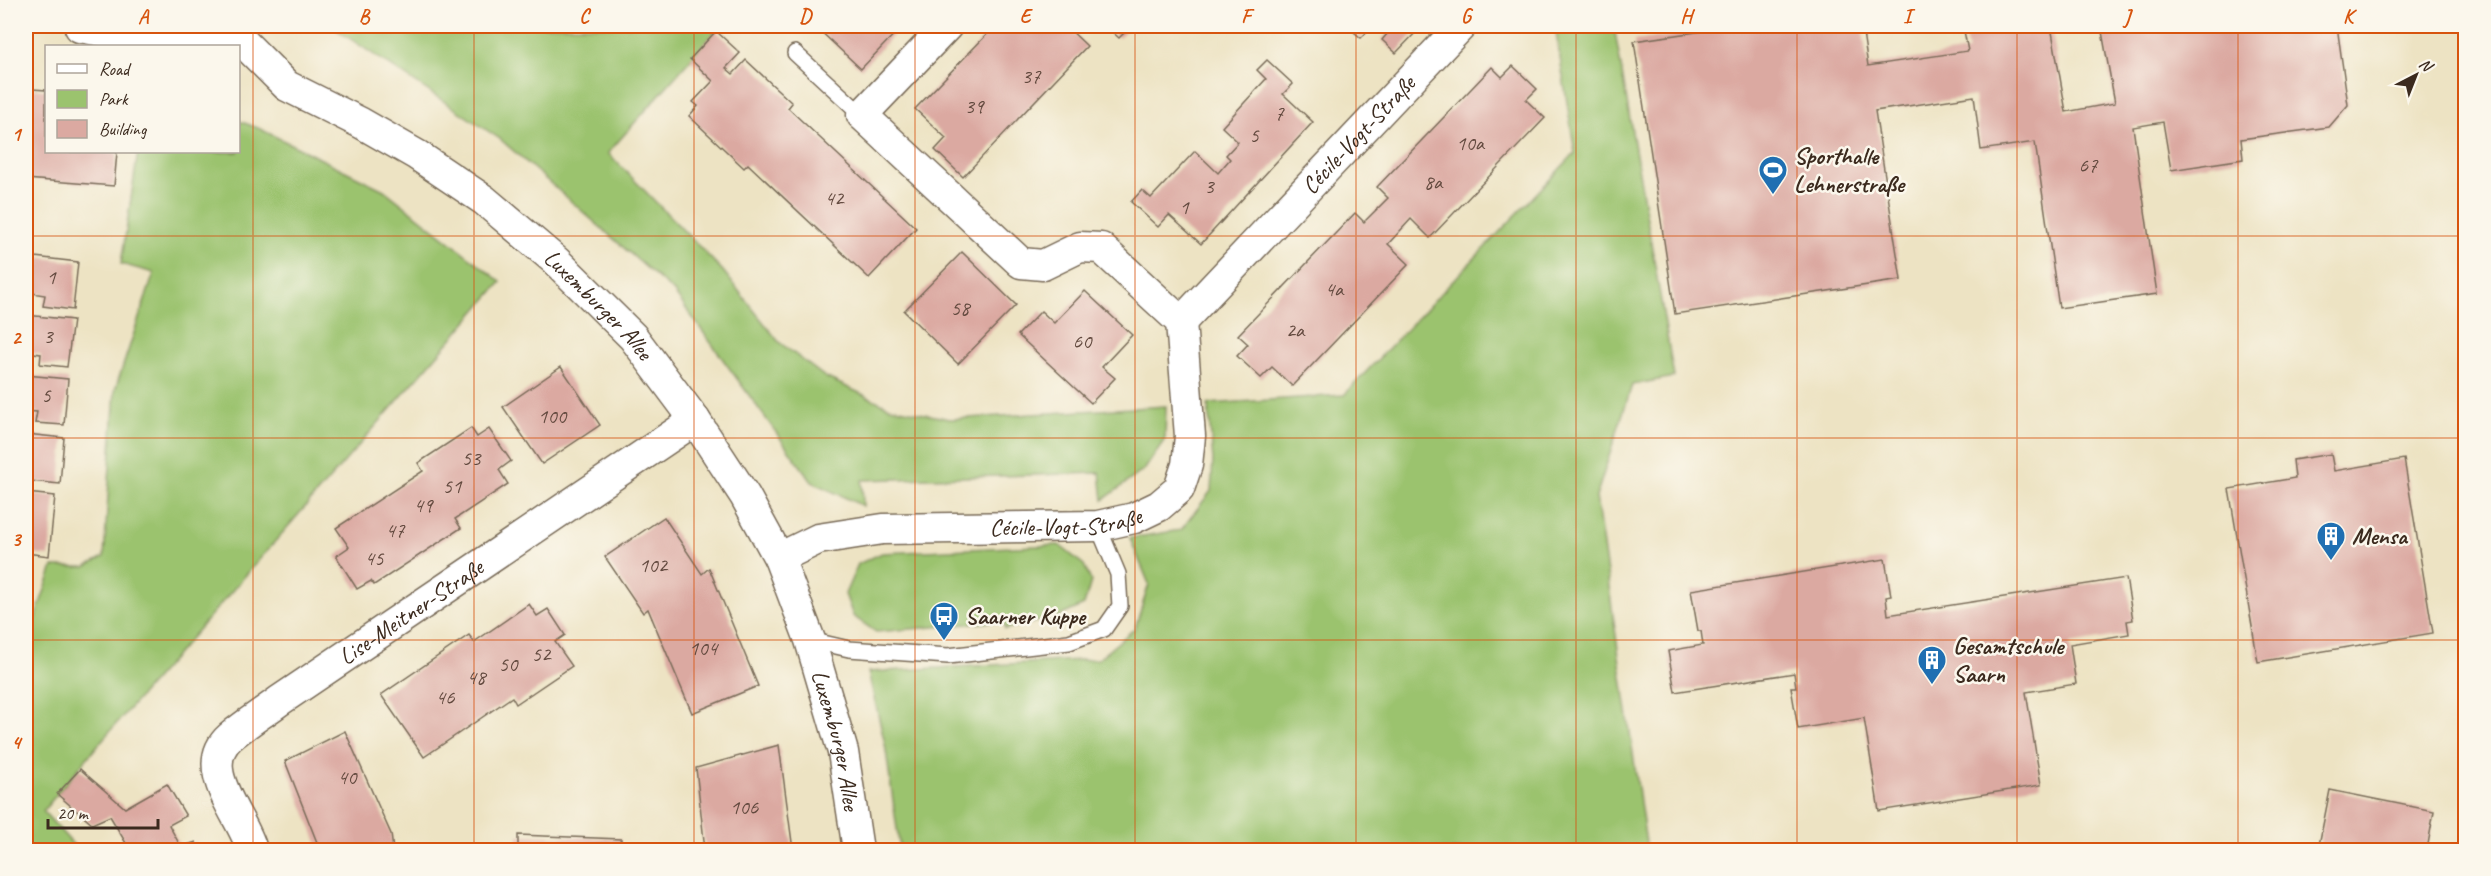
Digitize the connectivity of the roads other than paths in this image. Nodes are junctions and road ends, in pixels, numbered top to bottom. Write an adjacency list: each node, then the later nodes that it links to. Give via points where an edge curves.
1 (81, 26): 4 (street, Luxemburger Allee, via 170,42 205,40)
2 (947, 26): 6 (street)
3 (1461, 26): 7 (street, Cécile-Vogt-Straße)
4 (232, 27): 8 (street, Luxemburger Allee, via 287,86 417,155 484,200 556,261 633,338)
5 (795, 53): 6 (lane)
6 (861, 115): 7 (street, via 1021,262 1043,265 1080,247 1101,248)
7 (1181, 322): 9 (street, Cécile-Vogt-Straße, via 1190,436 1179,489 1159,506 1134,518)
8 (695, 420): 10 (street, Luxemburger Allee, via 745,496); 12 (street, Lise-Meitner-Straße, via 228,739 218,759 219,781)
9 (1098, 526): 10 (street, Cécile-Vogt-Straße, via 883,529 818,539); 11 (lane, via 1119,585 1120,606 1104,629 1069,642 948,656 859,650)
10 (779, 558): 11 (street, Luxemburger Allee)
11 (810, 640): 13 (street, Luxemburger Allee, via 843,752)
12 (252, 850)
13 (858, 850)

